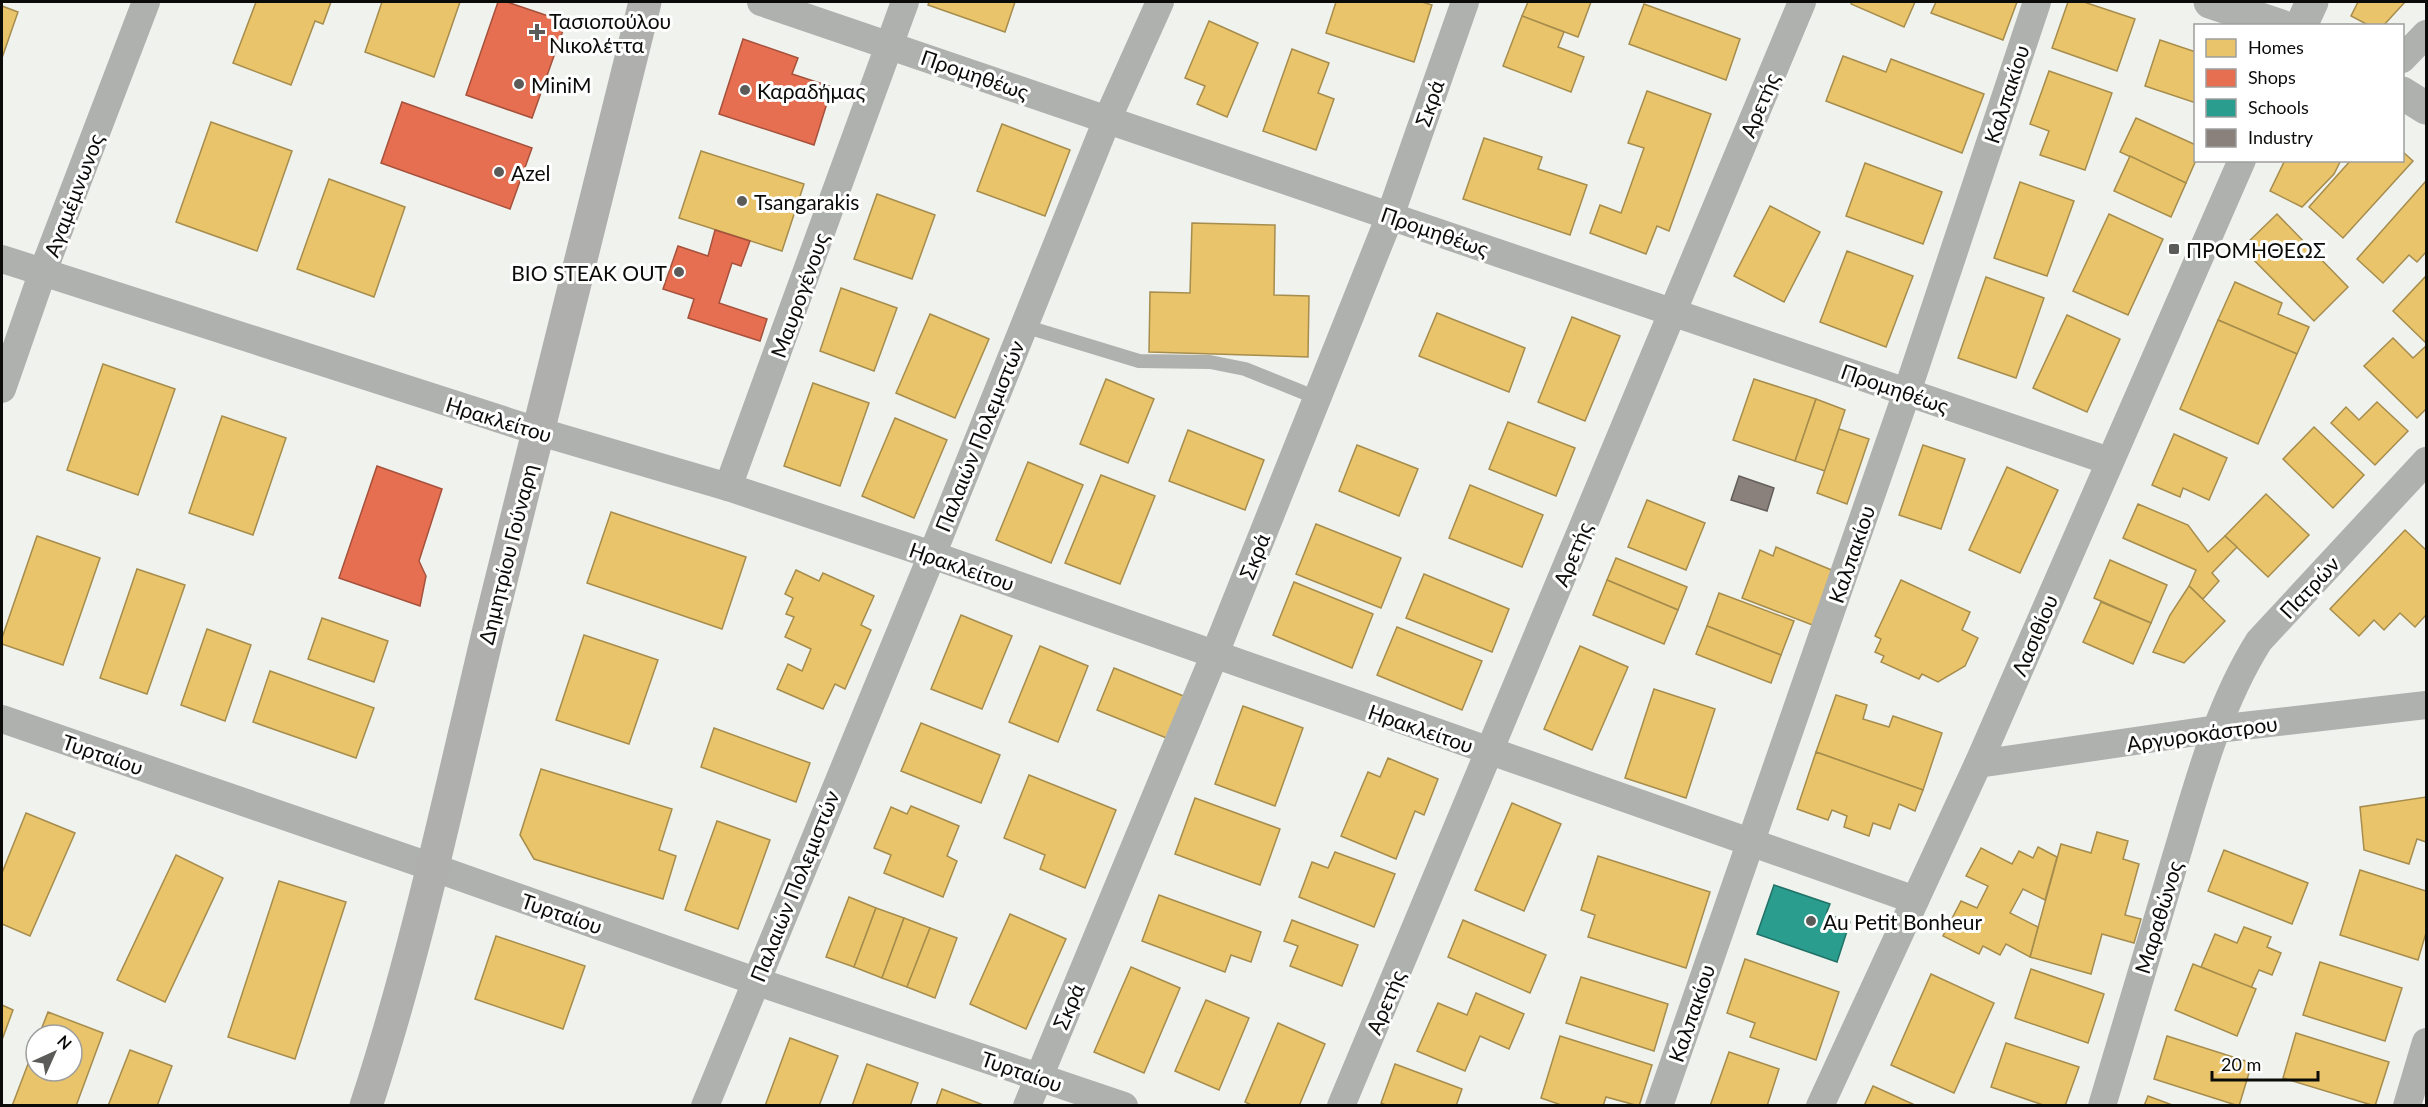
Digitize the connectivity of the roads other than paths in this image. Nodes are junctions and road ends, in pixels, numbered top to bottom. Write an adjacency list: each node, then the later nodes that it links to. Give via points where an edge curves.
1 (146, 2): 22 (street, Αγαμέμνωνος)
2 (645, 2): 28 (main road, Δημητρίου Γούναρη)
3 (761, 2): 14 (street, Προμηθέως)
4 (905, 2): 14 (street, Μαυρογένους)
5 (1160, 2): 18 (street, Παλαιών Πολεμιστών)
6 (1465, 2): 20 (street, Σκρά)
7 (1802, 2): 23 (street, Αρετής)
8 (2037, 2): 26 (street, Καλπακίου)
9 (2210, 2): 11 (street)
10 (2312, 2): 12 (street)
11 (2275, 24)
12 (2302, 24)
13 (2427, 33): 15 (street)
14 (890, 45): 18 (street, Προμηθέως); 31 (street, Μαυρογένους)
15 (2404, 58)
16 (2404, 94): 17 (street)
17 (2427, 108)
18 (1107, 120): 20 (street, Προμηθέως); 24 (street, Παλαιών Πολεμιστών)
19 (2241, 162): 29 (street, Λασιθίου)
20 (1390, 216): 23 (street, Προμηθέως); 27 (street, Σκρά)
21 (2, 259): 22 (street, Ηρακλείτου)
22 (42, 274): 25 (street, Αγαμέμνωνος); 28 (street, Ηρακλείτου)
23 (1672, 312): 26 (street, Προμηθέως); 37 (street, Αρετής)
24 (1024, 326): 27 (lane, via 1139,361 1210,362 1245,369); 32 (street, Παλαιών Πολεμιστών)
25 (2, 389)
26 (1907, 392): 29 (street, Προμηθέως); 39 (street, Καλπακίου)
27 (1317, 398): 33 (street, Σκρά)
28 (537, 431): 31 (street, Ηρακλείτου); 40 (main road, Δημητρίου Γούναρη)
29 (2109, 461): 38 (street, Λασιθίου)
30 (2427, 461): 36 (street, Πατρών, via 2259,641 2239,672)
31 (728, 487): 32 (street, Ηρακλείτου)
32 (932, 555): 33 (street, Ηρακλείτου); 42 (street, Παλαιών Πολεμιστών)
33 (1214, 656): 37 (street, Ηρακλείτου); 44 (street, Σκρά)
34 (2427, 705): 36 (street, Αργυροκάστρου)
35 (2, 718): 40 (street, Τυρταίου)
36 (2217, 729): 38 (street, Αργυροκάστρου); 52 (street, Μαραθώνος)
37 (1489, 752): 39 (street, Ηρακλείτου); 49 (street, Αρετής)
38 (1978, 764): 41 (street, Λασιθίου)
39 (1750, 843): 41 (street, Ηρακλείτου); 50 (street, Καλπακίου)
40 (432, 867): 42 (street, Τυρταίου); 45 (main road, Δημητρίου Γούναρη)
41 (1915, 900): 51 (street, Λασιθίου)
42 (755, 981): 44 (street, Τυρταίου); 46 (street, Παλαιών Πολεμιστών)
43 (2427, 1042): 53 (street)
44 (1039, 1076): 47 (street, Σκρά); 48 (street, Τυρταίου)
45 (366, 1106)
46 (705, 1106)
47 (1027, 1106)
48 (1124, 1106)
49 (1341, 1106)
50 (1659, 1106)
51 (1820, 1106)
52 (2102, 1106)
53 (2407, 1106)

